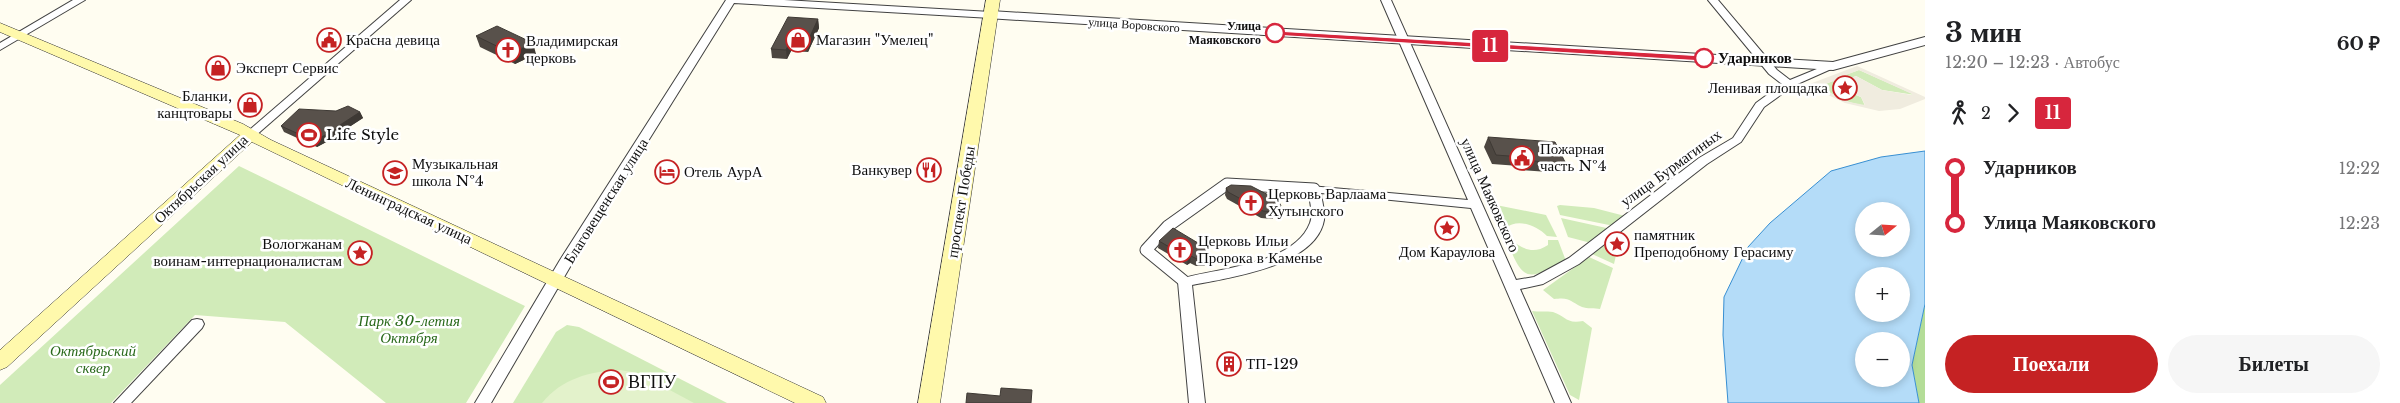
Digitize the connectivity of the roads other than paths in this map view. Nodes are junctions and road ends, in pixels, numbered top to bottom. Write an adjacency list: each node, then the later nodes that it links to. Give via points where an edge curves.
1 (80, 0): 9 (street)
2 (406, 0): 16 (street, Октябрьская улица)
3 (731, 0): 19 (street, Благовещенская улица, via 567,260)
4 (735, 0): 7 (street, улица Воровского)
5 (1386, 0): 10 (street, улица Маяковского)
6 (1713, 0): 13 (street)
7 (992, 8): 10 (street, улица Воровского); 27 (main road, проспект Победы)
8 (0, 27): 9 (main road, Ленинградская улица)
9 (20, 35): 12 (street); 16 (main road, Ленинградская улица)
10 (1404, 41): 13 (street, улица Воровского); 18 (street, улица Маяковского)
11 (1925, 42): 14 (street, улица Бурмагиных)
12 (0, 47)
13 (1767, 62): 14 (street, улица Воровского); 15 (street, via 1773,72)
14 (1832, 66): 15 (street, улица Бурмагиных)
15 (1789, 84): 21 (street, улица Бурмагиных, via 1760,105 1737,140 1703,161 1574,261 1538,281)
16 (250, 134): 19 (main road, Ленинградская улица); 23 (main road, Октябрьская улица)
17 (1314, 189): 18 (street); 20 (street, via 1316,226 1285,256 1269,263); 20 (street, via 1227,184 1168,226 1146,250)
18 (1477, 205): 21 (street, улица Маяковского)
19 (557, 281): 25 (street, Благовещенская улица); 26 (main road, Ленинградская улица)
20 (1185, 282): 28 (street)
21 (1512, 286): 29 (street, улица Маяковского)
22 (197, 324): 24 (street)
23 (0, 362)
24 (122, 403)
25 (482, 403)
26 (815, 403)
27 (929, 403)
28 (1198, 403)
29 (1563, 403)

